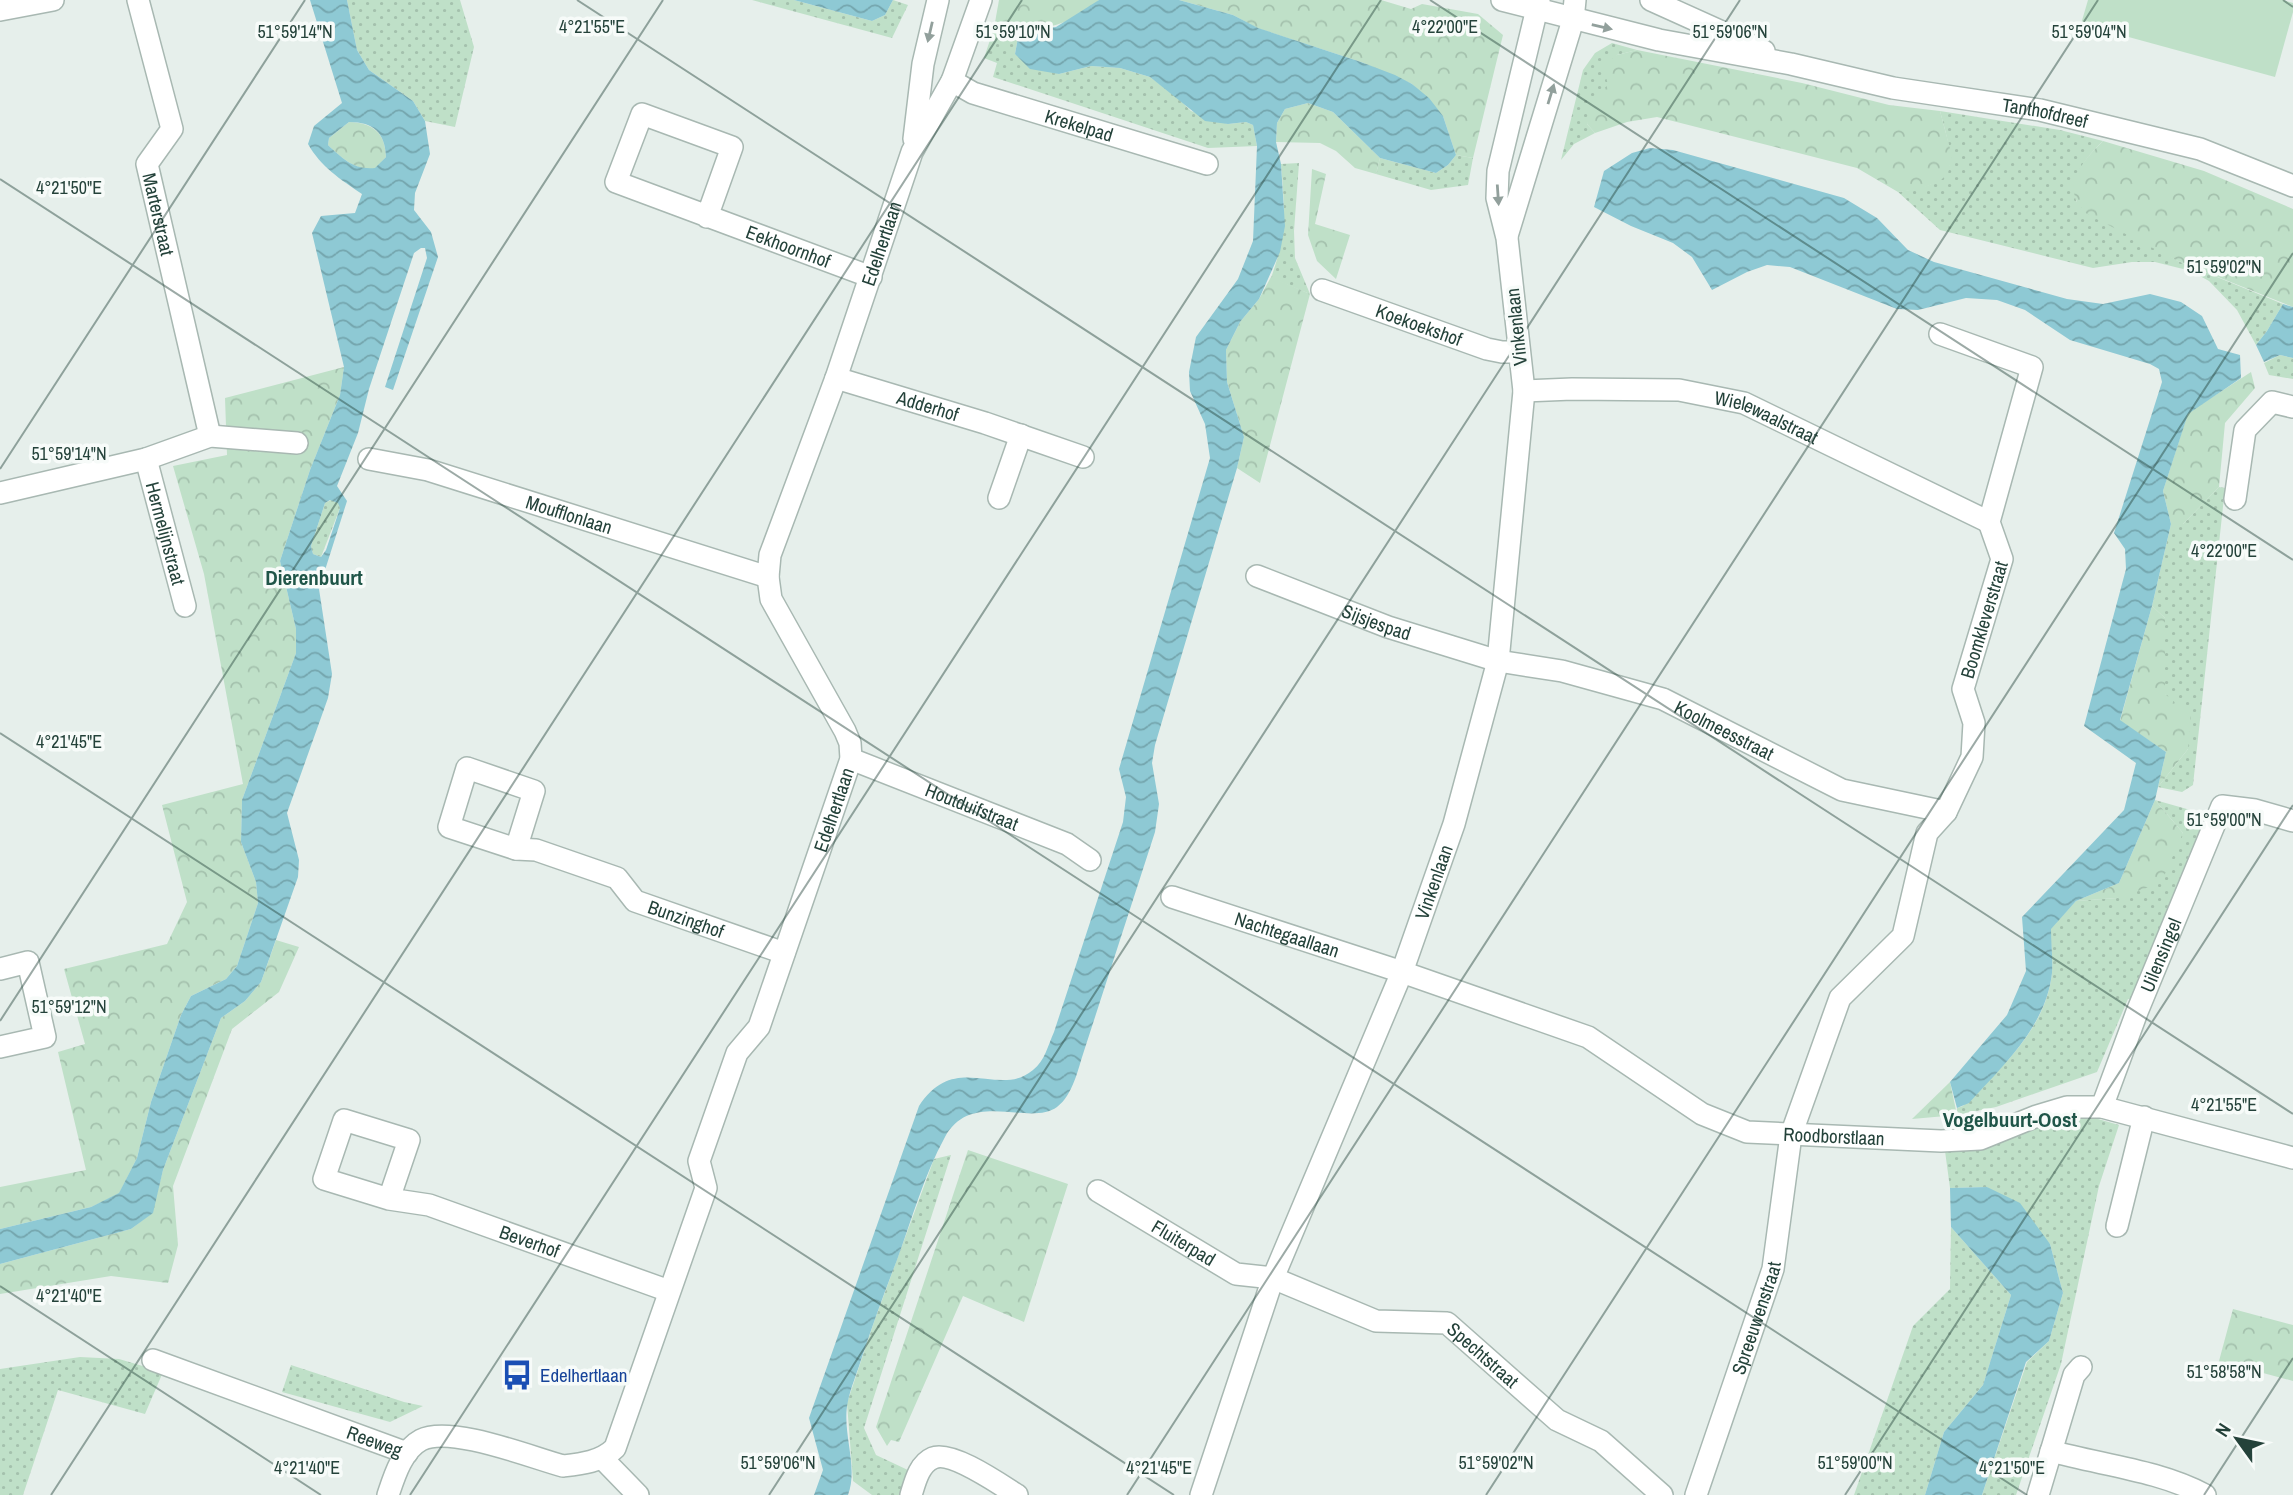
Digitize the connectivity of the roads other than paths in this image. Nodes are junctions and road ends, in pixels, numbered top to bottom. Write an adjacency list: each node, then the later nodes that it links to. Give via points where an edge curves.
1 (53, 0): 8 (street)
2 (138, 0): 25 (street, Marterstraat, via 172,129 147,164)
3 (938, 0): 12 (street, Edelhertlaan, one-way to 12, via 923,64)
4 (981, 0): 11 (street, Edelhertlaan)
5 (1502, 0): 7 (street, Tanthofdreef)
6 (1651, 0): 10 (street, Tanthofdreef)
7 (1538, 5): 9 (street, Tanthofdreef); 16 (street, Vinkenlaan, one-way to 16, via 1498,171 1497,198)
8 (0, 10)
9 (1574, 10): 10 (street, Tanthofdreef, one-way to 10, via 1659,40); 16 (street, Vinkenlaan, one-way to 9)
10 (1791, 64): 14 (street, Tanthofdreef, via 1894,88 2040,110 2200,149)
11 (951, 81): 12 (street, Edelhertlaan); 13 (street, Krekelpad, via 973,93)
12 (912, 152): 17 (street, Edelhertlaan)
13 (1207, 164)
14 (2293, 186)
15 (707, 217): 15 (street, Eekhoornhof, via 616,182 642,114 732,146); 17 (street, Eekhoornhof)
16 (1507, 239): 20 (street, Vinkenlaan)
17 (871, 277): 21 (street, Edelhertlaan)
18 (1322, 290): 20 (street, Koekoekshof, via 1487,349)
19 (1940, 334): 33 (street, via 2032,367)
20 (1519, 352): 22 (street, Vinkenlaan)
21 (836, 378): 24 (street, Adderhof); 35 (street, Edelhertlaan, via 770,555)
22 (1524, 391): 33 (street, Wielewaalstraat, via 1679,390 1744,403); 37 (street, Vinkenlaan)
23 (2293, 407): 32 (street, via 2272,402 2245,430)
24 (1021, 435): 27 (street, Adderhof); 31 (street)
25 (210, 436): 26 (street, Hermelijnstraat); 28 (street, Hermelijnstraat)
26 (297, 443)
27 (1083, 457)
28 (146, 459): 30 (street, Hermelijnstraat); 36 (street, Hermelijnstraat)
29 (369, 459): 35 (street, Moufflonlaan, via 428,470)
30 (0, 493)
31 (999, 498)
32 (2235, 499)
33 (1989, 522): 39 (street, Boomkleverstraat, via 2002,559 1963,689 1974,723 1972,757)
34 (1257, 576): 37 (street, Sijsjespad, via 1388,626)
35 (768, 577): 38 (street, Edelhertlaan, via 771,599 845,731)
36 (185, 607)
37 (1498, 661): 39 (street, Koolmeesstraat, via 1562,671 1663,699 1842,790); 46 (street, Vinkenlaan, via 1454,824)
38 (851, 759): 42 (street, Houtduifstraat, via 1068,844); 44 (street, Edelhertlaan)
39 (1946, 812): 50 (street, Boomkleverstraat, via 1927,834 1903,936 1840,998)
40 (2293, 821): 48 (street, Uilensingel, via 2222,806)
41 (516, 849): 44 (street, Bunzinghof, via 536,850 617,878 635,901)
42 (1090, 860)
43 (1172, 897): 46 (street, Nachtegaallaan)
44 (784, 953): 56 (street, Edelhertlaan, via 759,1027 737,1053 699,1161 706,1188)
45 (0, 968): 47 (street, via 28,962 45,1037)
46 (1402, 972): 50 (street, Roodborstlaan, via 1588,1037 1702,1114 1747,1132); 55 (street, Vinkenlaan)
47 (0, 1047)
48 (2102, 1107): 49 (street, Roodborstlaan); 50 (street, Roodborstlaan, via 2067,1107 1980,1139 1941,1142)
49 (2144, 1117): 51 (street, Roodborstlaan); 54 (street)
50 (1791, 1135): 68 (street, Spreeuwenstraat, via 1773,1269)
51 (2293, 1158)
52 (1098, 1191): 55 (street, Fluiterpad, via 1236,1274)
53 (389, 1199): 56 (street, Beverhof, via 429,1205)
54 (2117, 1226)
55 (1273, 1278): 66 (street, Vinkenlaan); 67 (street, Spechtstraat, via 1376,1321 1447,1323 1557,1420 1601,1441)
56 (669, 1291): 61 (street, Edelhertlaan, via 615,1448)
57 (153, 1360): 60 (street, Reeweg)
58 (2081, 1367): 59 (street, via 2074,1375)
59 (2051, 1451): 69 (street); 70 (street, via 2151,1475)
60 (407, 1453): 61 (street, Reeweg, via 420,1440 456,1435 563,1466); 62 (street)
61 (602, 1458): 63 (street)
62 (388, 1495)
63 (638, 1495)
64 (911, 1495): 65 (street, via 922,1467 940,1457 974,1469)
65 (1017, 1495)
66 (1201, 1495)
67 (1662, 1495)
68 (1696, 1495)
69 (2038, 1495)
70 (2205, 1495)

